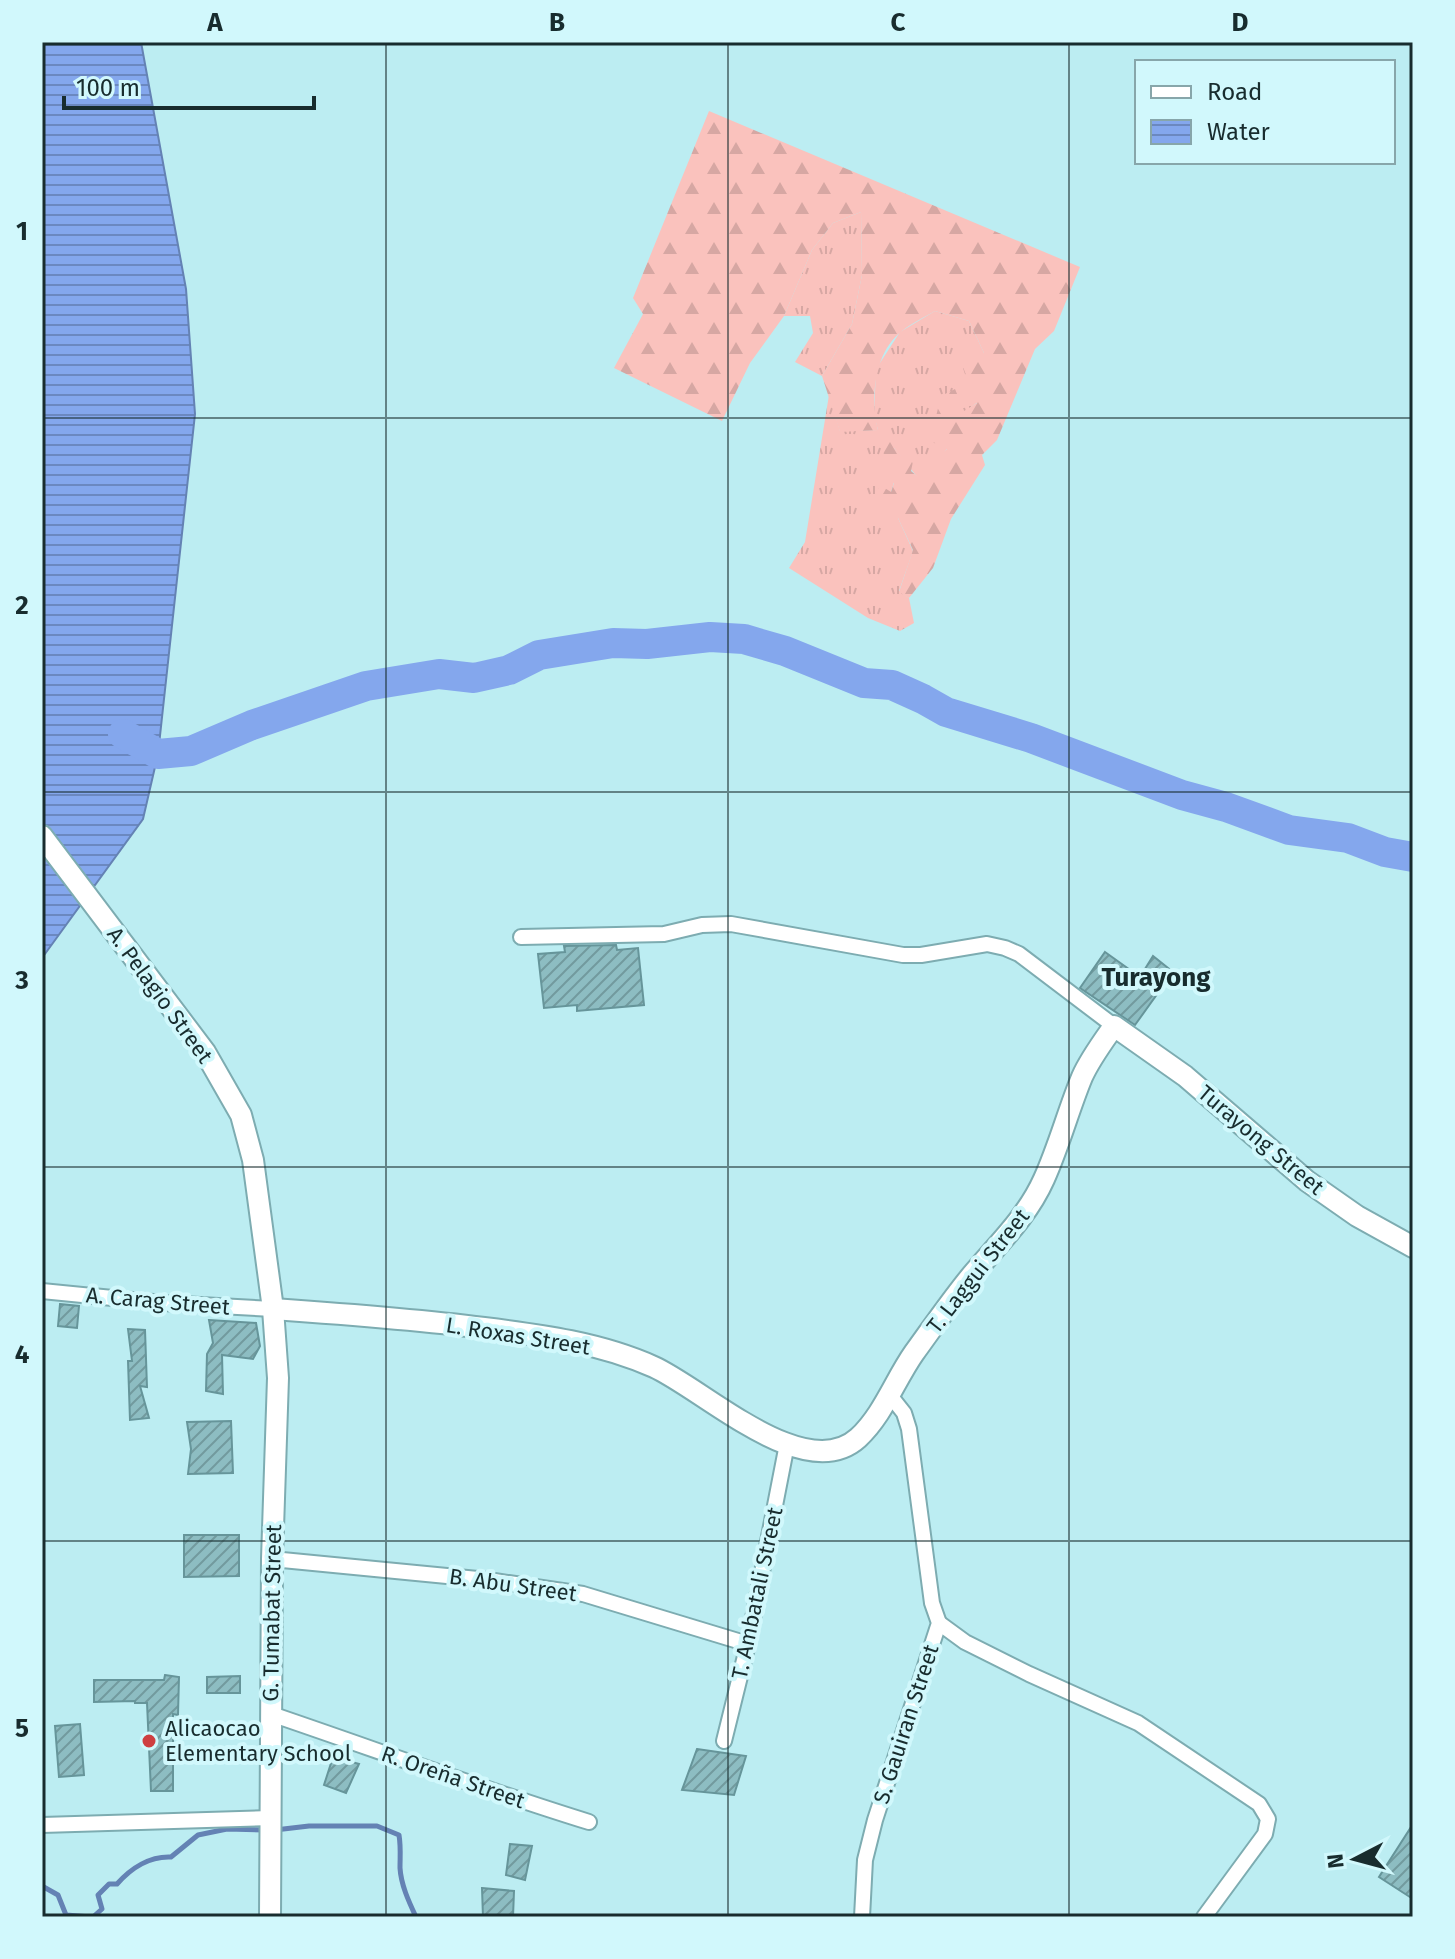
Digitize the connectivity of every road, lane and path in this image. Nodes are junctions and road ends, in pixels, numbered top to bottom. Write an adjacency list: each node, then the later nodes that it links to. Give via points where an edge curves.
1 (42, 836): 6 (street, A. Pelagio Street, via 205,1052 241,1115 253,1160)
2 (521, 937): 3 (street, via 664,934 731,924 903,955 987,944 1019,954)
3 (1114, 1026): 4 (street, Turayong Street, via 1185,1076 1307,1181); 7 (street, T. Laggui Street, via 1083,1075 1035,1195 1003,1242 971,1275)
4 (1413, 1247)
5 (42, 1291): 6 (street, A. Carag Street)
6 (273, 1309): 8 (street, L. Roxas Street, via 397,1317 585,1345 654,1367); 9 (street, G. Tumabat Street, via 278,1378)
7 (889, 1394): 8 (street, T. Laggui Street, via 870,1424 842,1448 826,1452); 10 (street, S. Gauiran Street, via 909,1429)
8 (787, 1444): 11 (street, T. Ambatali Street)
9 (272, 1559): 11 (street, B. Abu Street, via 583,1594); 12 (street, G. Tumabat Street)
10 (939, 1623): 18 (street, S. Gauiran Street, via 875,1820 865,1860); 19 (street, via 965,1642 1138,1723 1259,1804 1268,1819 1265,1834)
11 (748, 1644): 13 (street, T. Ambatali Street)
12 (271, 1714): 14 (street, G. Tumabat Street); 15 (street, R. Oreña Street)
13 (724, 1741)
14 (271, 1819): 16 (street); 17 (street, G. Tumabat Street)
15 (589, 1822)
16 (42, 1825)
17 (270, 1917)
18 (862, 1917)
19 (1204, 1917)

